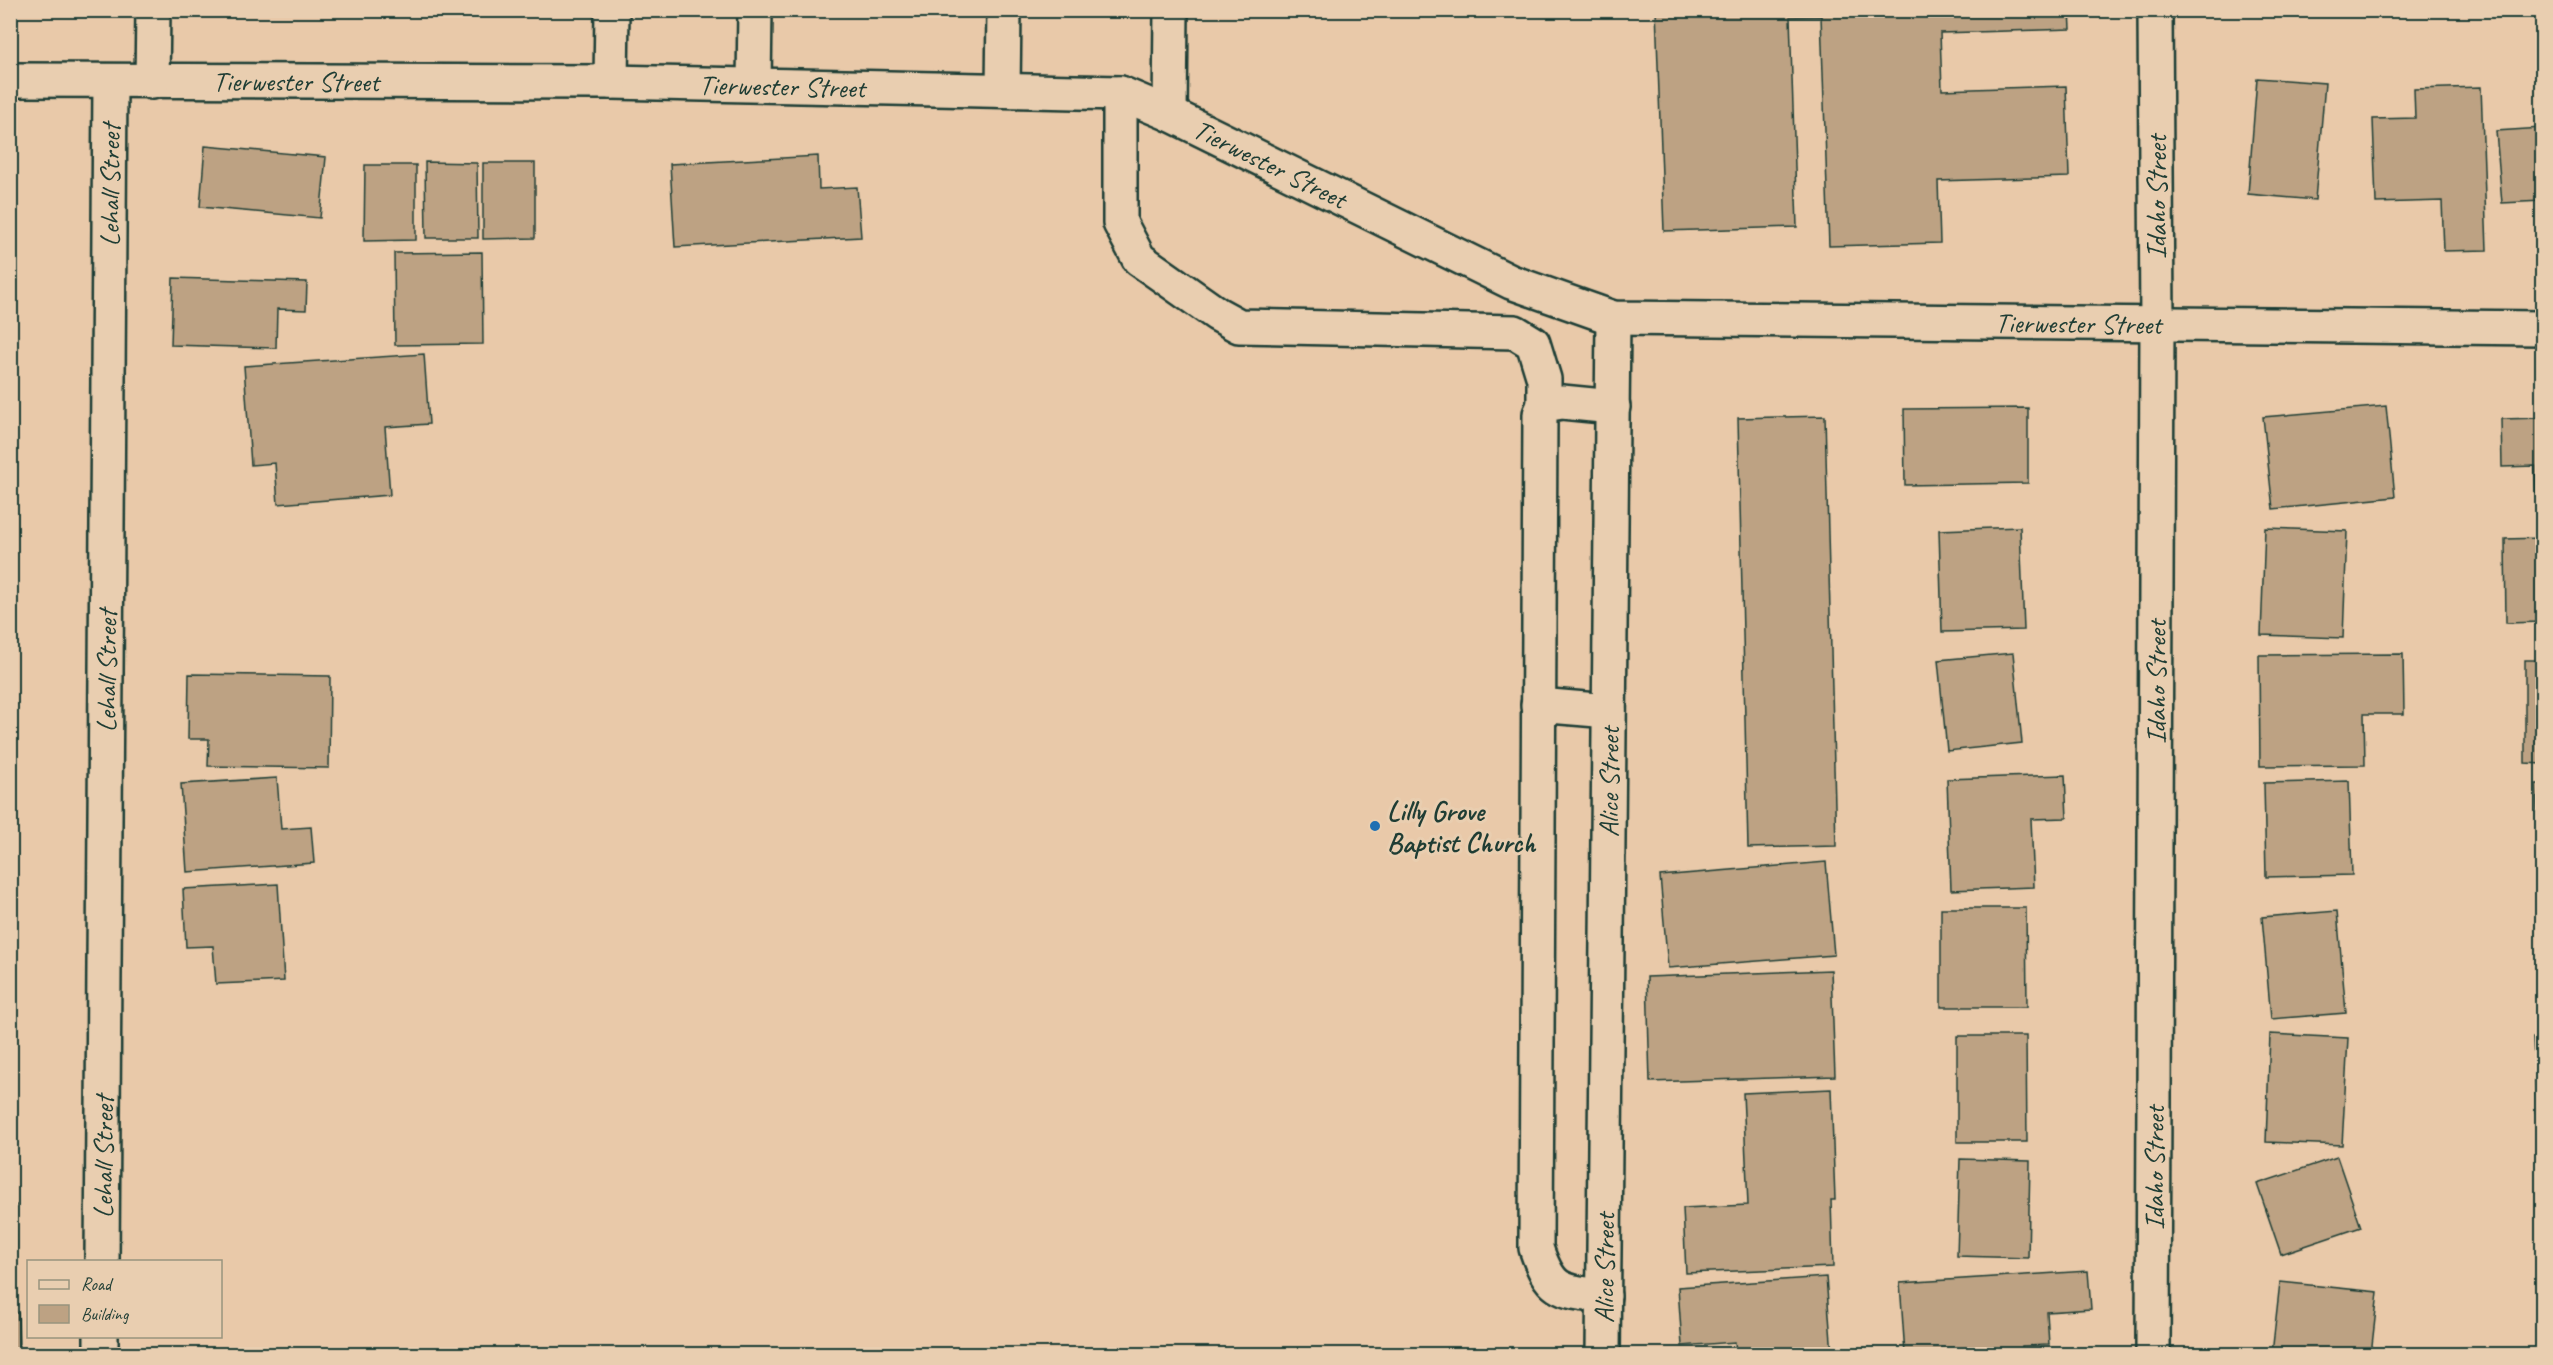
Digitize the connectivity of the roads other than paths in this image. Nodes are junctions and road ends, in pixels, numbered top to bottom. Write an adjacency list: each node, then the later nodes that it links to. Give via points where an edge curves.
1 (153, 10): 9 (street)
2 (612, 10): 10 (street)
3 (755, 10): 11 (street)
4 (1004, 10): 12 (street)
5 (1171, 10): 14 (street)
6 (2155, 10): 16 (street, Idaho Street)
7 (10, 80): 8 (street, Tierwester Street)
8 (110, 81): 9 (street, Tierwester Street); 22 (street, Lehall Street)
9 (152, 82): 10 (street, Tierwester Street)
10 (611, 82): 11 (street, Tierwester Street)
11 (754, 84): 12 (street, Tierwester Street)
12 (1002, 90): 13 (street, Tierwester Street)
13 (1120, 93): 14 (street, Tierwester Street); 18 (street, via 1120,223 1139,259 1239,326 1515,332 1533,343 1544,379)
14 (1170, 114): 15 (street, Tierwester Street, via 1511,282)
15 (1613, 318): 16 (street, Tierwester Street); 19 (street, Alice Street)
16 (2157, 324): 17 (street, Tierwester Street); 27 (street, Idaho Street)
17 (2542, 328)
18 (1544, 405): 19 (street, via 1562,402); 20 (street, via 1540,414)
19 (1613, 407): 21 (street, Alice Street)
20 (1538, 705): 21 (street); 23 (street, via 1536,1248 1545,1275 1559,1288)
21 (1609, 711): 23 (street, Alice Street)
22 (102, 1260)
23 (1604, 1296): 26 (street, Alice Street)
24 (101, 1338): 25 (street)
25 (101, 1354)
26 (1603, 1354)
27 (2153, 1354)

